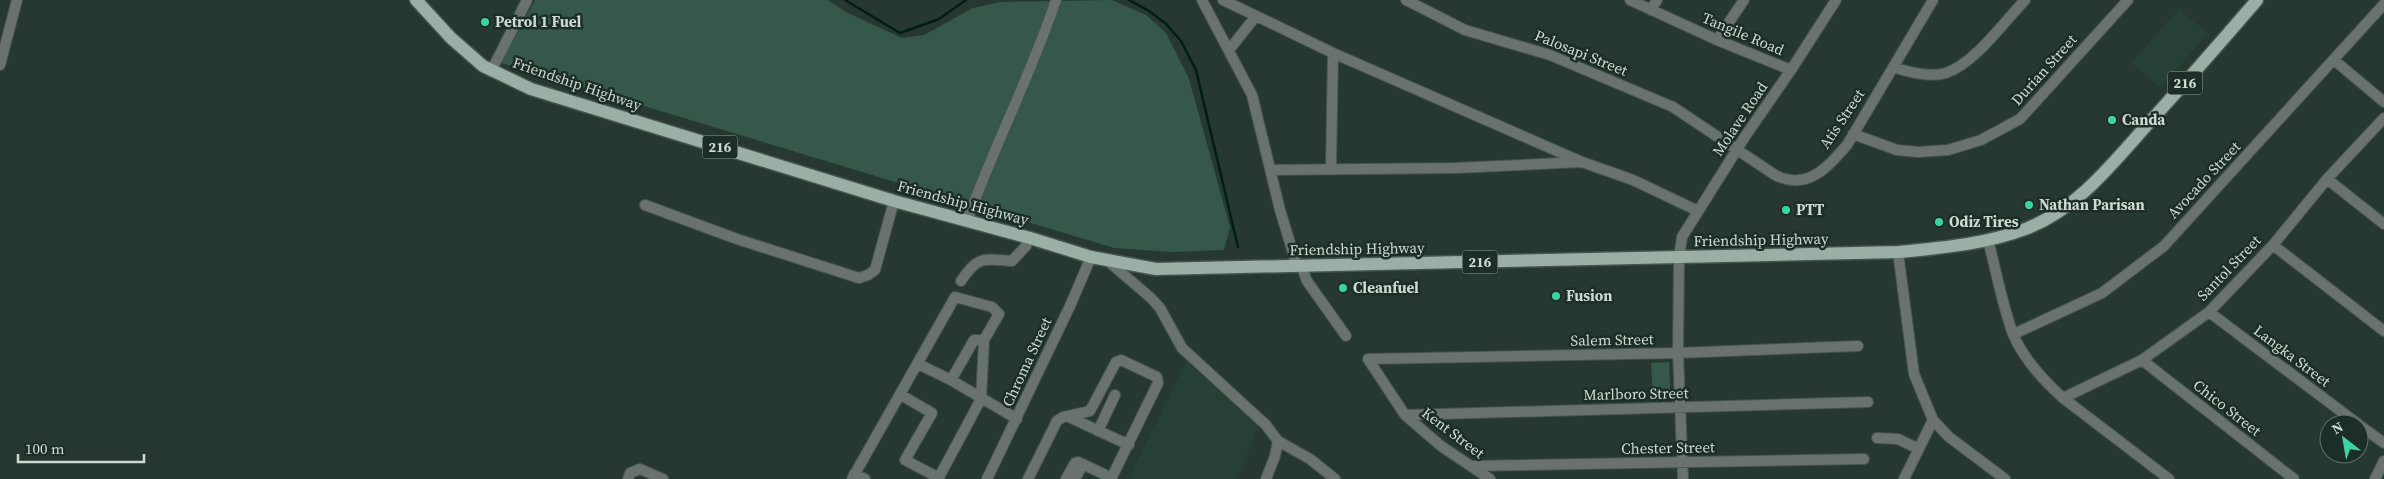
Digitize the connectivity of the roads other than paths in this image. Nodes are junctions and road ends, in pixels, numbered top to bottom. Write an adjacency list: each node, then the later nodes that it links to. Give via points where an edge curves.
1 (17, 0): 23 (street)
2 (416, 0): 26 (main road, Friendship Highway / 216, via 451,38)
3 (527, 0): 26 (street)
4 (1056, 0): 40 (street)
5 (1202, 0): 20 (street)
6 (1223, 0): 18 (street)
7 (1406, 0): 30 (street, Palosapi Street, via 1465,30 1550,55 1673,106)
8 (1630, 0): 17 (street, Tangile Road)
9 (1657, 0): 17 (street)
10 (1744, 0): 19 (street)
11 (1836, 0): 25 (street, Molave Road)
12 (1933, 0): 24 (street, Atis Street)
13 (2025, 0): 24 (street, via 1969,59 1946,73 1928,74)
14 (2128, 0): 29 (street, Durian Street, via 2020,119 1980,140 1948,150 1918,152 1897,150)
15 (2257, 0): 43 (main road, Friendship Highway / 216, via 2111,166 2069,205 2029,228)
16 (2384, 4): 22 (street, Avocado Street)
17 (1651, 10): 19 (street, Tangile Road)
18 (1256, 16): 20 (street); 21 (street)
19 (1717, 40): 25 (street, Tangile Road)
20 (1228, 50): 35 (street, via 1252,95)
21 (1333, 53): 31 (street); 34 (street)
22 (2334, 60): 27 (street); 53 (street, Avocado Street, via 2164,246 2102,293)
23 (0, 65)
24 (1893, 67): 29 (street, Atis Street)
25 (1791, 70): 30 (street, Molave Road)
26 (491, 71): 37 (main road, Friendship Highway / 216, via 531,89)
27 (2384, 102)
28 (2384, 118): 36 (street, Santol Street)
29 (1853, 134): 30 (street, Atis Street, via 1834,160 1815,176 1798,182 1786,181)
30 (1737, 150): 39 (street, Molave Road)
31 (1560, 152): 32 (street); 33 (street)
32 (1582, 162): 33 (street); 39 (street, via 1633,180)
33 (1556, 164): 34 (street)
34 (1331, 168): 35 (street)
35 (1271, 170): 49 (street)
36 (2327, 179): 41 (street); 44 (street, Santol Street)
37 (894, 201): 38 (street, via 875,270 860,278 737,239); 40 (main road, Friendship Highway / 216)
38 (645, 205)
39 (1698, 211): 47 (street, Molave Road, via 1682,237)
40 (967, 221): 42 (main road, Friendship Highway / 216)
41 (2384, 224)
42 (1028, 237): 46 (main road, Friendship Highway / 216); 50 (street, via 1026,246 1012,261 988,258 969,269)
43 (1988, 240): 45 (main road, Friendship Highway / 216); 53 (street)
44 (2273, 245): 51 (street, Santol Street); 52 (street)
45 (1898, 252): 47 (main road, Friendship Highway / 216); 72 (street, via 1914,374)
46 (1091, 257): 48 (main road, Friendship Highway / 216); 71 (street, Chroma Street)
47 (1679, 258): 49 (main road, Friendship Highway / 216); 57 (street, Molave Road)
48 (1110, 262): 49 (main road, Friendship Highway / 216, via 1156,269); 76 (street, via 1152,298 1182,348 1266,425)
49 (1299, 266): 54 (street)
50 (961, 281)
51 (2209, 312): 59 (street, Santol Street); 68 (street, Langka Street)
52 (2384, 331)
53 (2014, 334): 64 (street, via 2026,357)
54 (1346, 336)
55 (984, 340): 60 (street, via 999,314 997,310 955,297); 61 (street, via 974,340); 65 (street)
56 (1858, 346): 57 (street, Salem Street)
57 (1678, 354): 58 (street, Salem Street); 67 (street, Molave Road)
58 (1368, 359): 69 (street, Kent Street)
59 (2142, 360): 64 (street, Santol Street); 102 (street, Chico Street)
60 (918, 364): 61 (street); 63 (street)
61 (951, 380): 65 (street)
62 (1104, 387): 70 (street, via 1090,411); 73 (street, via 1119,397); 78 (street, via 1120,360 1157,377 1156,387)
63 (901, 395): 85 (street); 90 (street, via 932,413 905,460)
64 (2063, 398): 101 (street)
65 (981, 399): 71 (street); 90 (street)
66 (1868, 402): 67 (street, Marlboro Street)
67 (1680, 408): 69 (street, Marlboro Street); 82 (street, Molave Road)
68 (2346, 414)
69 (1405, 415): 84 (street, Kent Street, via 1441,446)
70 (1069, 418): 73 (street); 92 (street, via 1063,417 1057,422)
71 (1017, 419): 91 (street, Chroma Street)
72 (1933, 420): 79 (street); 100 (street, via 1949,437)
73 (1098, 431): 78 (street)
74 (2369, 432): 77 (street, Langka Street)
75 (1877, 438): 79 (street, via 1898,440)
76 (1278, 441): 95 (street); 96 (street, via 1310,459)
77 (2384, 443)
78 (1129, 446): 86 (street)
79 (1919, 449): 99 (street)
80 (1864, 459): 82 (street, Chester Street)
81 (2384, 461): 103 (street)
82 (1683, 463): 84 (street, Chester Street); 98 (street, Molave Road)
83 (1083, 464): 86 (street); 93 (street, via 1074,463); 94 (street)
84 (1472, 466): 97 (street, Kent Street)
85 (853, 476): 89 (street)
86 (1112, 478)
87 (628, 479): 88 (street, via 630,473 640,469)
88 (663, 479)
89 (865, 479)
90 (939, 479)
91 (987, 479)
92 (1028, 479)
93 (1066, 479)
94 (1075, 479)
95 (1266, 479)
96 (1335, 479)
97 (1490, 479)
98 (1683, 479)
99 (1904, 479)
100 (2005, 479)
101 (2169, 479)
102 (2294, 479)
103 (2375, 479)

